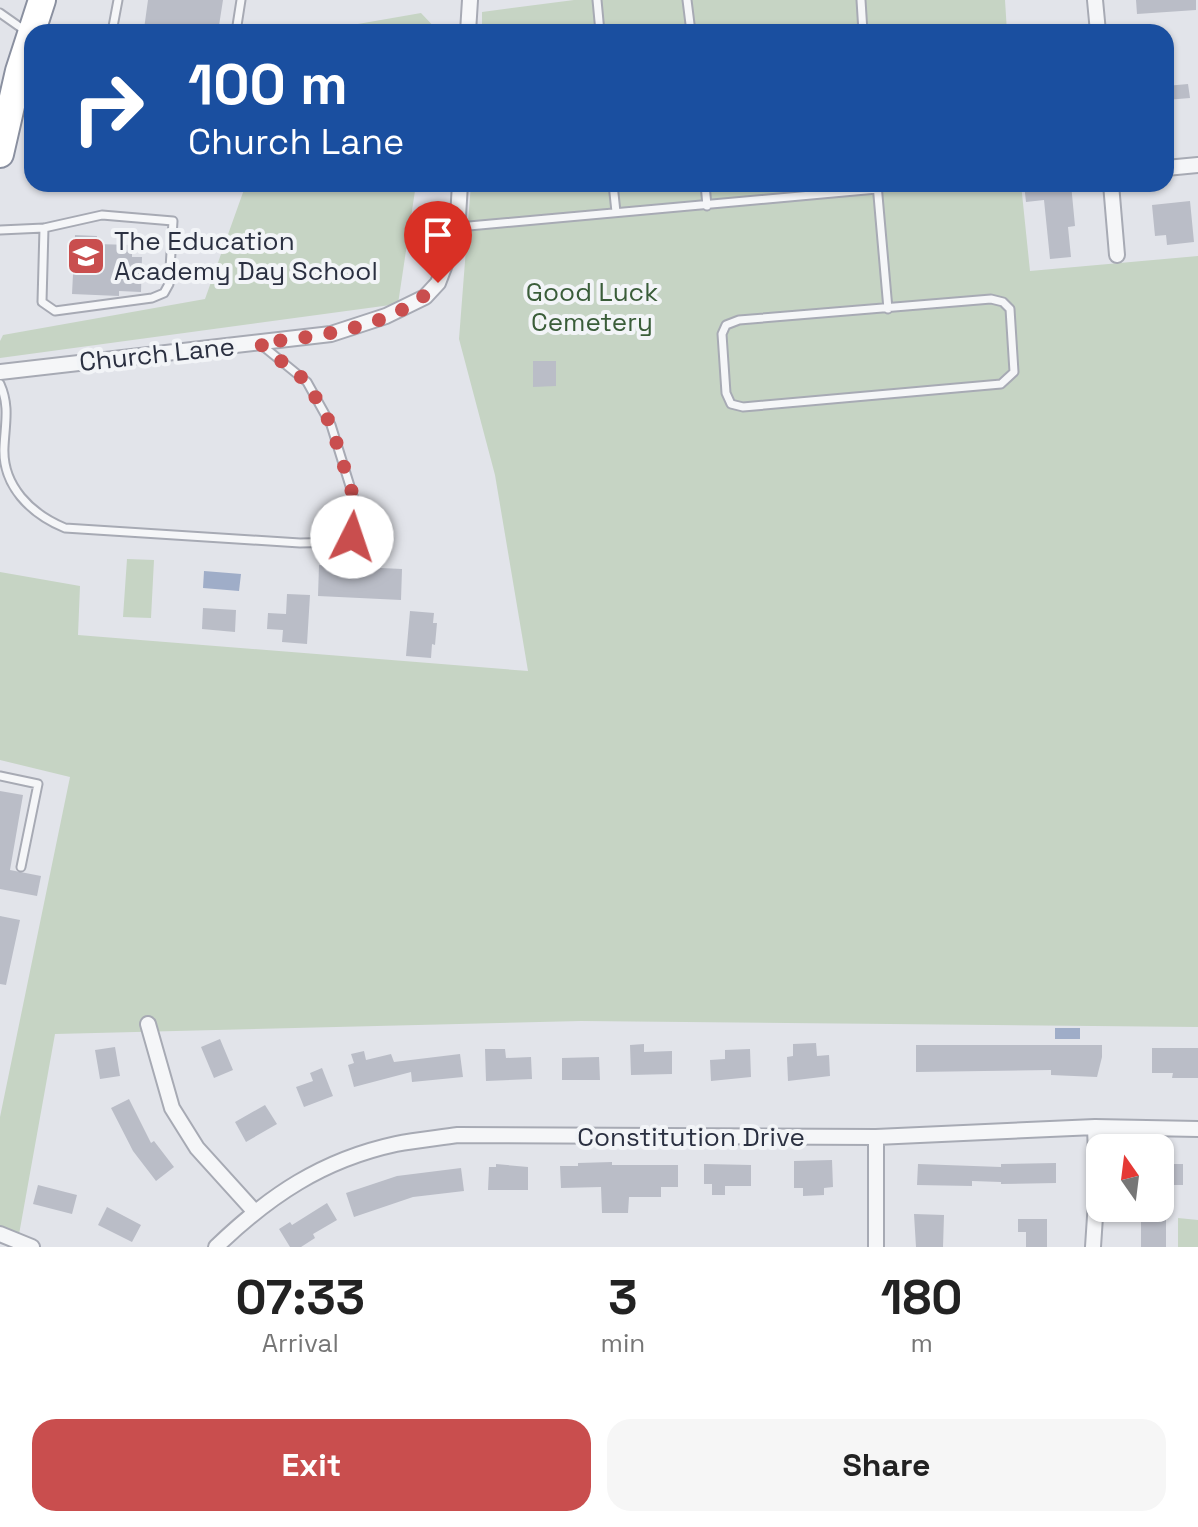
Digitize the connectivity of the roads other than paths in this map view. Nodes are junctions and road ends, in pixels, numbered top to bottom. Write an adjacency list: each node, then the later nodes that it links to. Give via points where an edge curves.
1 (42, 0): 10 (highway)
2 (118, 0): 11 (lane)
3 (241, 0): 12 (lane)
4 (470, 0): 13 (street)
5 (597, 0): 14 (lane)
6 (687, 0): 15 (lane)
7 (861, 0): 16 (lane)
8 (1095, 0): 17 (street)
9 (0, 13): 18 (lane, via 11,18)
10 (35, 24)
11 (114, 24)
12 (237, 24)
13 (468, 24)
14 (599, 24)
15 (690, 24)
16 (862, 24)
17 (1097, 24)
18 (24, 42)
19 (24, 69): 20 (highway)
20 (0, 154)
21 (1198, 165): 22 (street)
22 (1174, 167)
23 (460, 192): 31 (street, Church Lane)
24 (614, 192): 30 (lane)
25 (706, 192): 29 (lane)
26 (832, 192): 29 (lane)
27 (877, 192): 35 (lane)
28 (1112, 192): 34 (street)
29 (707, 206): 30 (lane)
30 (616, 212): 31 (lane)
31 (458, 227): 36 (street, Church Lane, via 438,283 410,306 331,334)
32 (44, 228): 32 (lane, via 102,215 173,221 169,284 152,298 55,311 42,302); 33 (lane)
33 (0, 230)
34 (1117, 255)
35 (888, 309): 35 (lane, via 1003,302 1010,309 1014,372 1001,384 731,404 722,334 726,325)
36 (259, 343): 37 (street, Church Lane); 38 (lane, via 307,382 331,425 359,515 360,528 345,542 65,528 42,518 7,473 8,408)
37 (0, 372)
38 (0, 384)
39 (0, 776): 40 (lane, via 38,784)
40 (21, 867)
41 (148, 1024): 45 (street, via 172,1108 197,1148)
42 (1095, 1127): 43 (street, Constitution Drive); 44 (street, Constitution Drive); 50 (street)
43 (1198, 1129)
44 (876, 1137): 45 (street, Constitution Drive, via 458,1135 396,1144 341,1161); 49 (street)
45 (254, 1211): 48 (street, Constitution Drive)
46 (0, 1234): 47 (street)
47 (32, 1247)
48 (216, 1247)
49 (876, 1247)
50 (1093, 1247)

